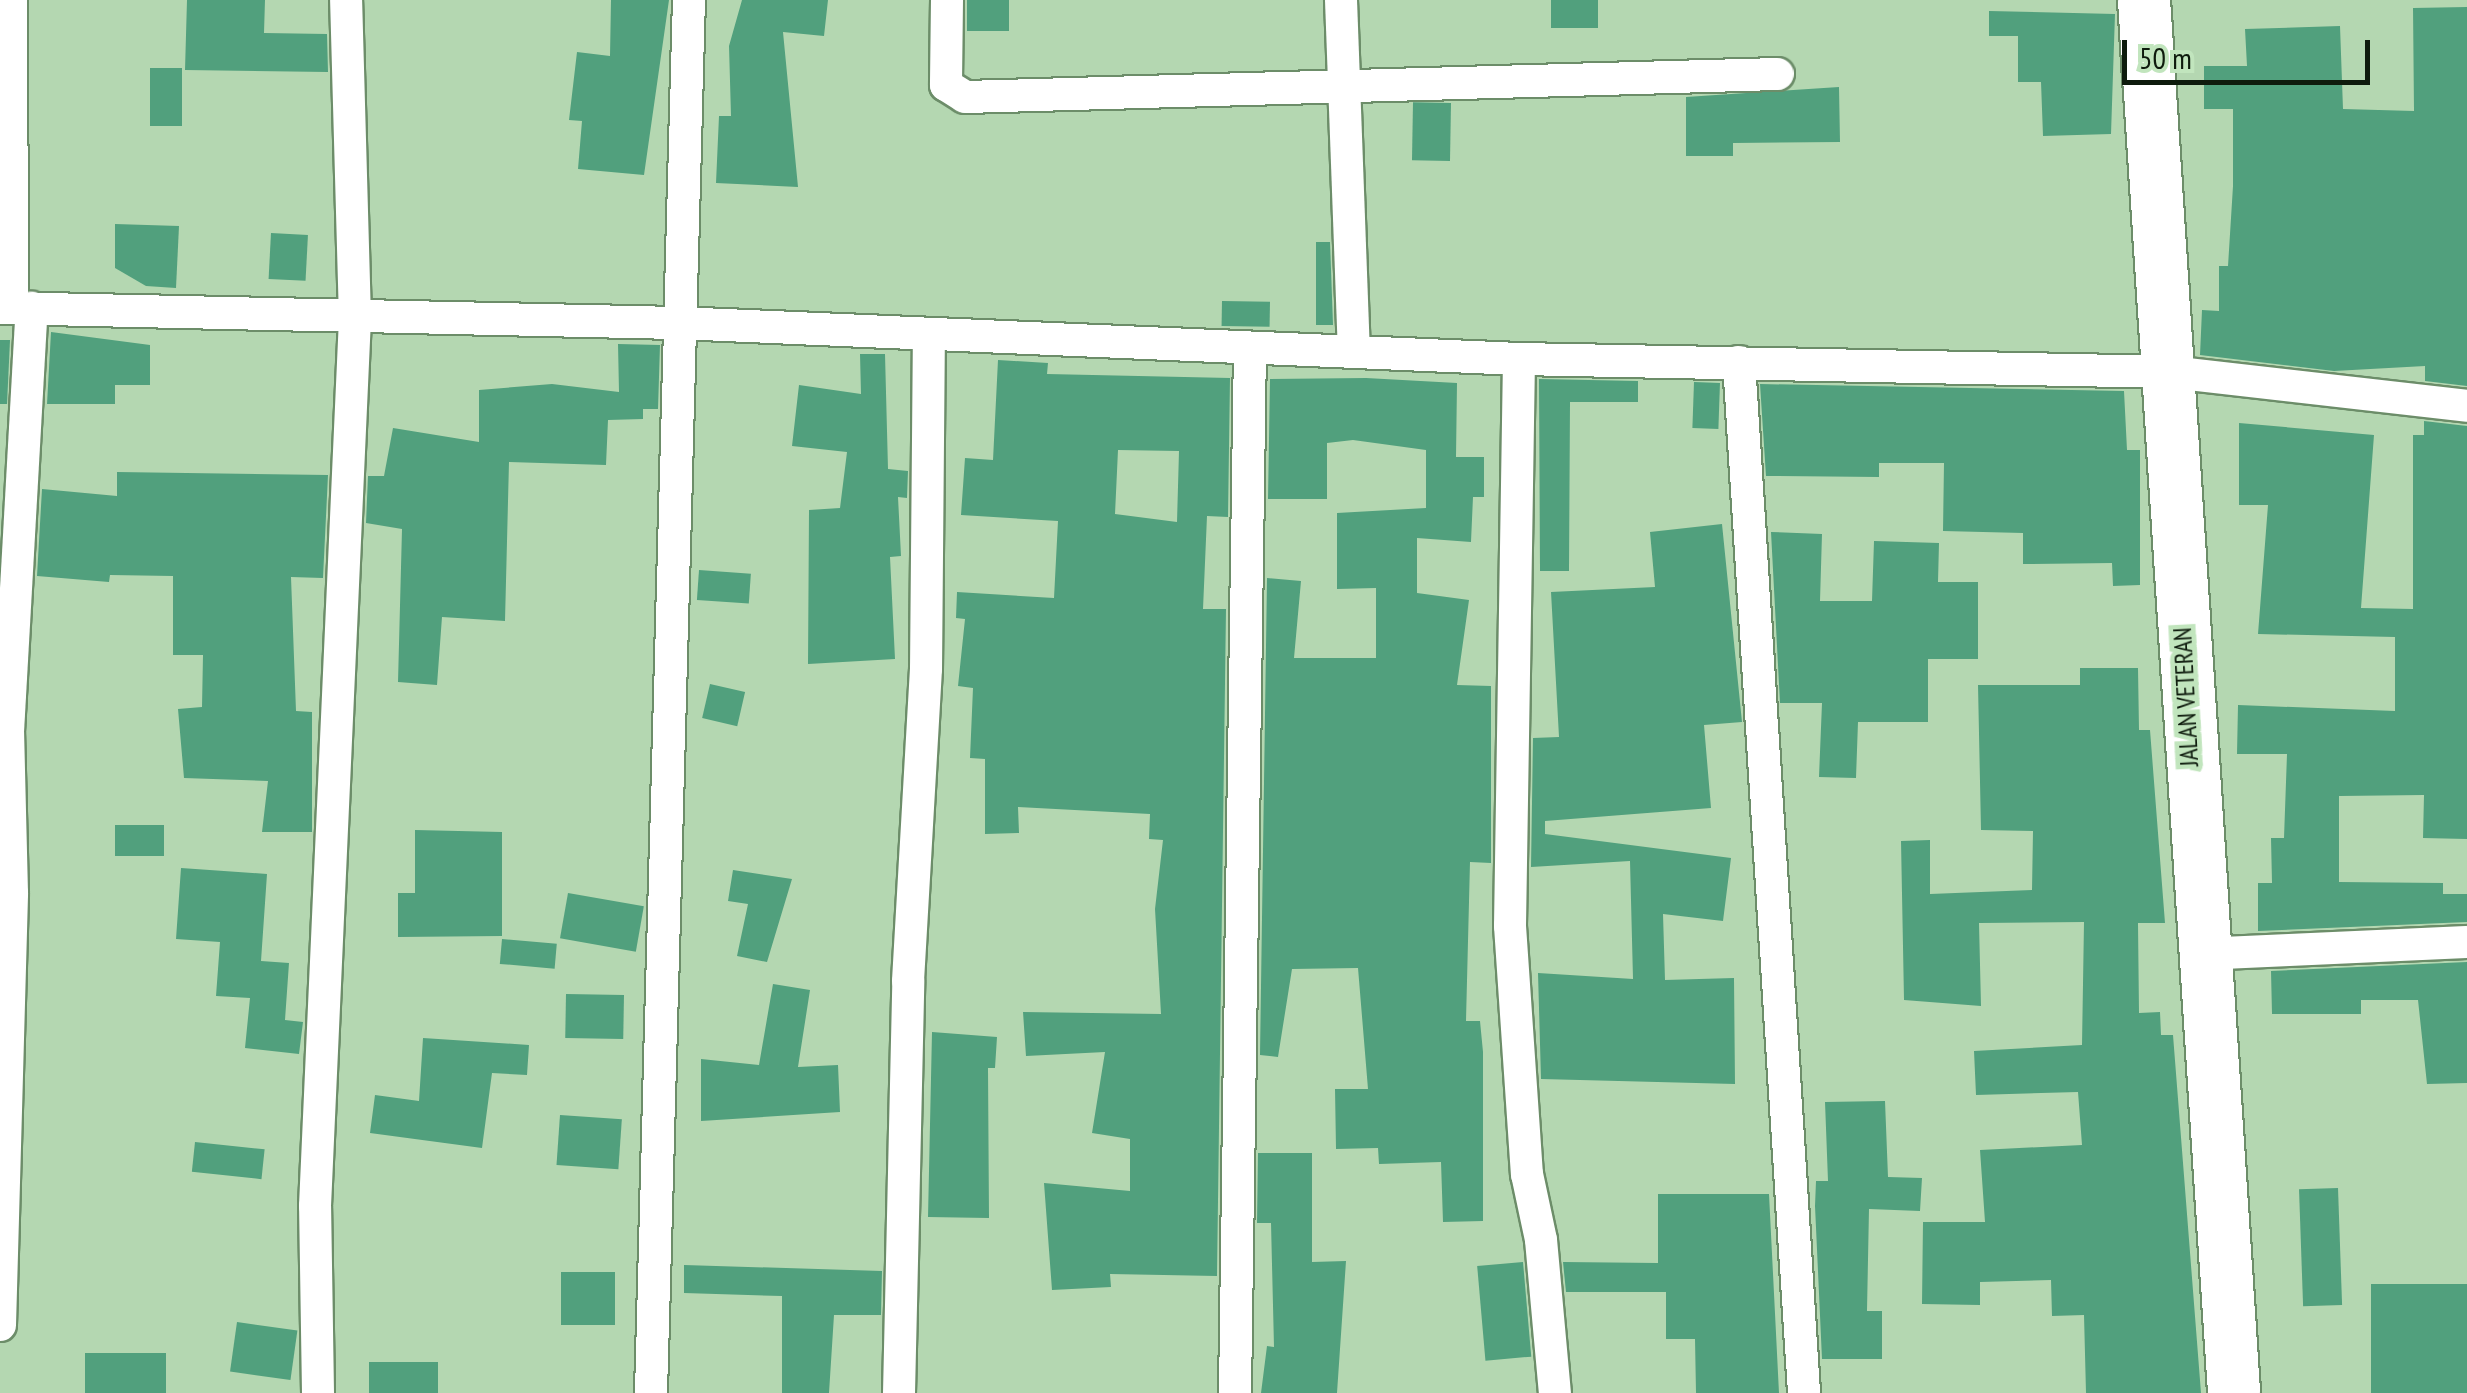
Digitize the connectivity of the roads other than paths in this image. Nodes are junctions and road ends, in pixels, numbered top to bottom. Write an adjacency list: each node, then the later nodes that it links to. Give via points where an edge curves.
1 (11, 0): 9 (street)
2 (346, 0): 10 (street)
3 (689, 0): 11 (street)
4 (947, 0): 8 (street, via 946,85 964,97)
5 (1341, 0): 8 (street)
6 (2144, 0): 17 (main road, JALAN VETERAN)
7 (1778, 74): 8 (street)
8 (1342, 86): 14 (street)
9 (15, 308): 10 (street); 21 (street, via 12,894)
10 (355, 319): 11 (street); 22 (street, via 315,1206)
11 (678, 322): 12 (street); 23 (street)
12 (930, 336): 13 (street); 24 (street, via 926,669 908,982)
13 (1250, 348): 14 (street); 25 (street)
14 (1354, 349): 15 (street)
15 (1520, 359): 16 (street); 26 (street, via 1510,926 1527,1174 1542,1240)
16 (1739, 362): 17 (street); 27 (street)
17 (2170, 372): 18 (street); 20 (main road, JALAN VETERAN)
18 (2467, 406)
19 (2467, 942): 20 (street)
20 (2200, 954): 28 (main road, JALAN VETERAN)
21 (0, 1325)
22 (318, 1393)
23 (651, 1393)
24 (898, 1393)
25 (1235, 1393)
26 (1555, 1393)
27 (1804, 1393)
28 (2234, 1393)

